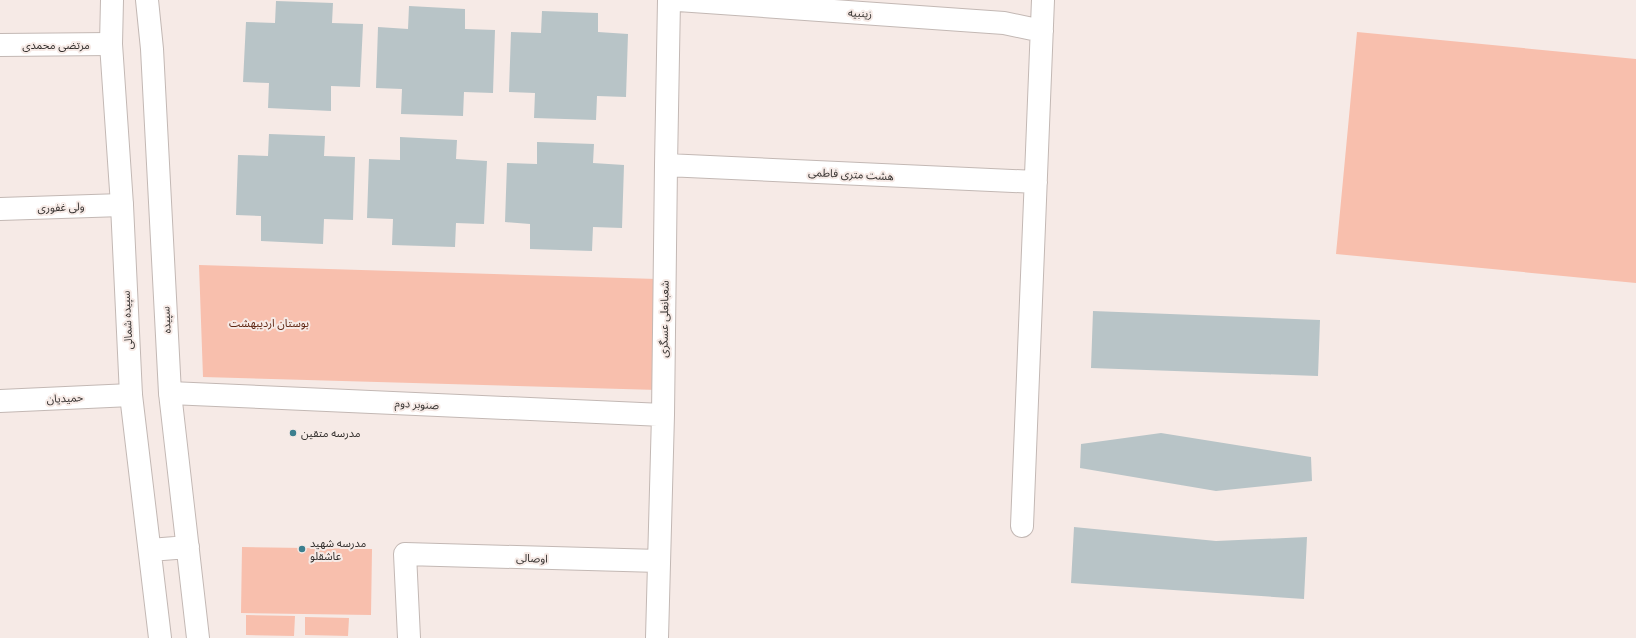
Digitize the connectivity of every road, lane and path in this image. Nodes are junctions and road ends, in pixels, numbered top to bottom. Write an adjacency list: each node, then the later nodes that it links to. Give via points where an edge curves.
1 (112, 0): 7 (street, سپیده شمالی)
2 (147, 0): 13 (street, سپیده, via 152,49)
3 (669, 0): 9 (street, شعبانعلی عسگری)
4 (678, 0): 6 (street, زینبیه, via 1004,23)
5 (1044, 0): 6 (street)
6 (1042, 31): 10 (street)
7 (111, 44): 8 (street, مرتضی محمدی); 11 (street, سپیده شمالی)
8 (0, 45)
9 (666, 165): 10 (street, هشت متری فاطمی); 16 (street, شعبانعلی عسگری)
10 (1036, 182): 17 (street)
11 (122, 205): 12 (street, ولی غفوری); 14 (street, سپیده شمالی)
12 (0, 209)
13 (170, 393): 16 (street, صنوبر دوم); 18 (street, سپیده)
14 (131, 395): 15 (street, حمیدیان); 19 (street, سپیده شمالی)
15 (0, 401)
16 (663, 415): 20 (street, شعبانعلی عسگری)
17 (1022, 526)
18 (188, 547): 19 (street); 22 (street, سپیده)
19 (150, 550): 21 (street, سپیده شمالی)
20 (659, 561): 23 (street, اوصالی, via 405,554); 24 (street, شعبانعلی عسگری)
21 (160, 638)
22 (198, 638)
23 (409, 638)
24 (657, 638)

